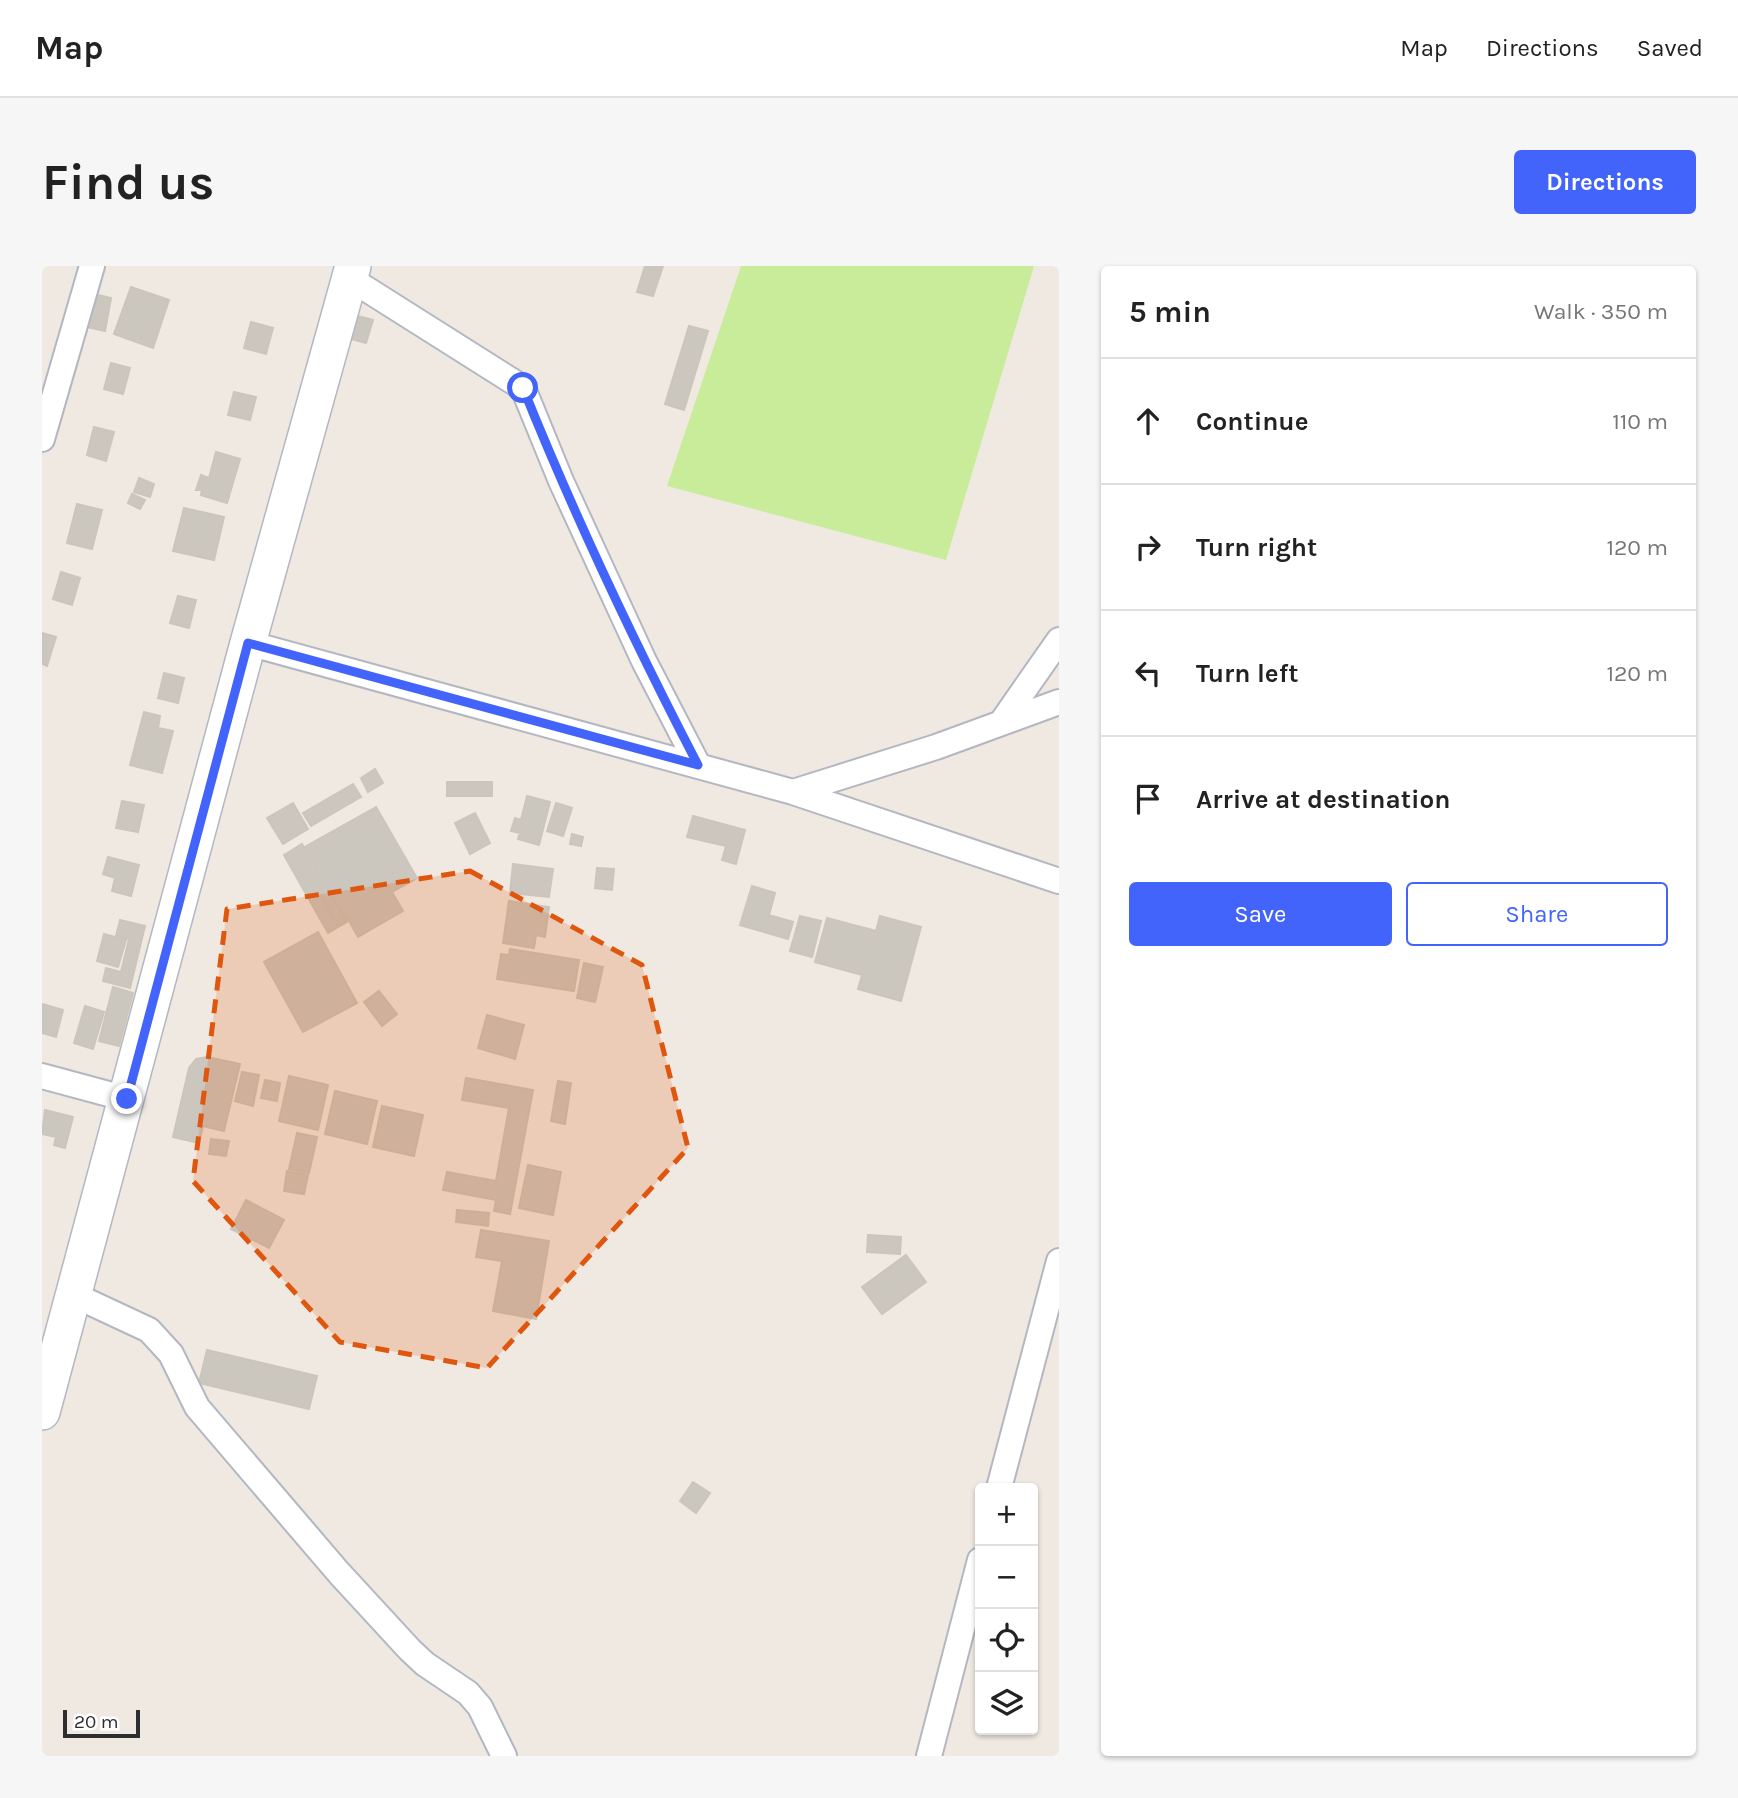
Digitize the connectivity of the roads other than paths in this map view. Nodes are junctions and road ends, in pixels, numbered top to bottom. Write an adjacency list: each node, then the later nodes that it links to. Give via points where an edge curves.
1 (92, 266): 3 (street)
2 (351, 272): 6 (street); 9 (street, via 523,388 638,649)
3 (48, 394): 4 (street)
4 (42, 439)
5 (1059, 640): 8 (street)
6 (248, 643): 9 (street); 13 (street)
7 (1059, 702): 8 (street)
8 (1001, 723): 10 (street)
9 (698, 765): 10 (street)
10 (793, 792): 11 (street)
11 (1059, 881)
12 (42, 1076): 13 (street)
13 (127, 1099): 15 (street)
14 (1059, 1261): 18 (street)
15 (74, 1295): 16 (street); 20 (street, via 149,1330 171,1354 197,1407 410,1650 468,1693)
16 (53, 1328): 17 (street)
17 (42, 1412)
18 (1000, 1483)
19 (975, 1579): 21 (street)
20 (505, 1756)
21 (929, 1756)

